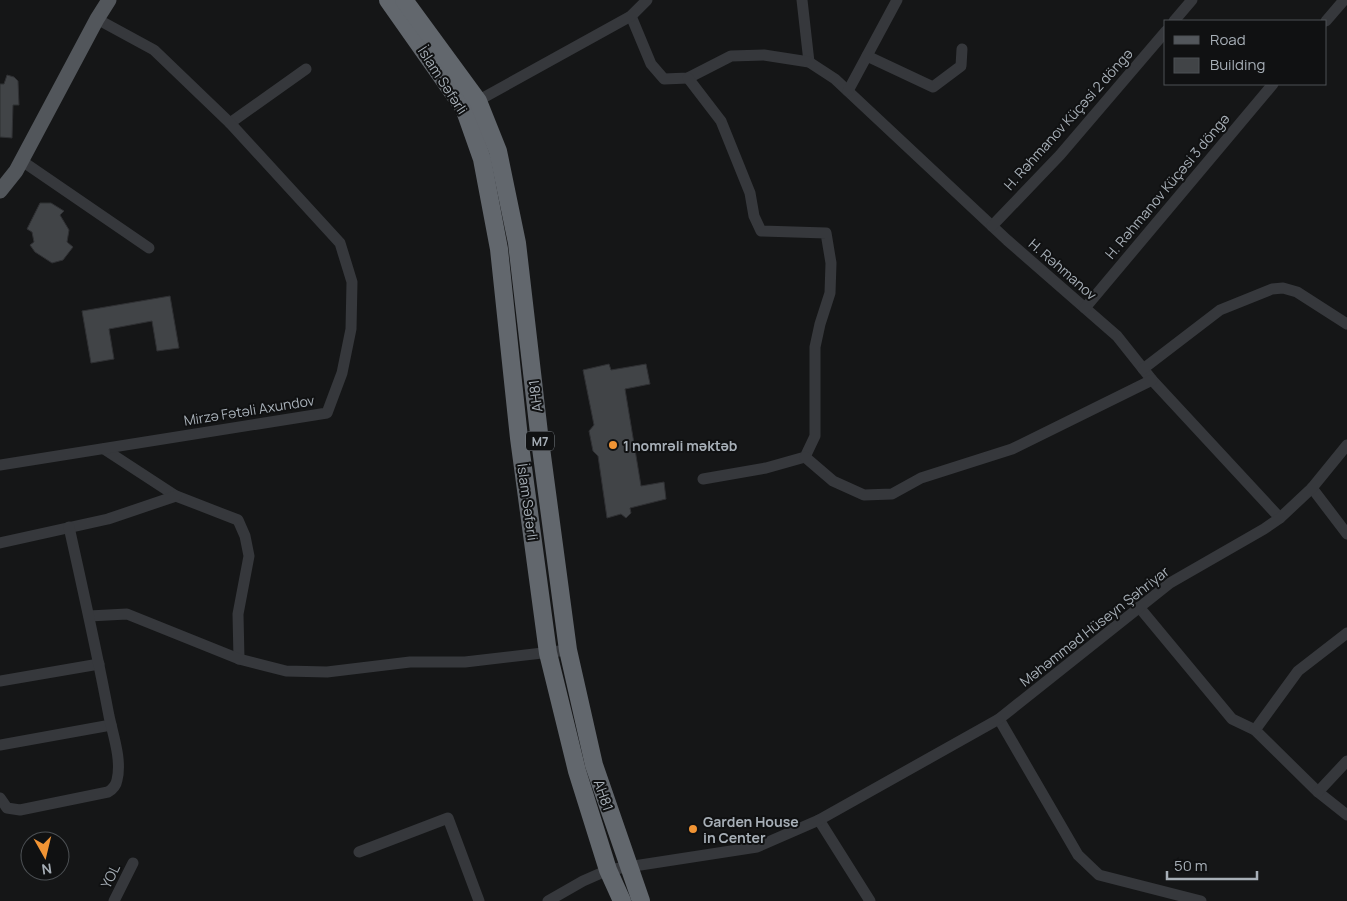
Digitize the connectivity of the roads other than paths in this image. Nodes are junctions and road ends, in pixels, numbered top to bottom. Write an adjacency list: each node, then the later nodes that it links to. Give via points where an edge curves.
1 (109, 0): 10 (main road)
2 (388, 0): 21 (highway, İslam Səfərli / M7)
3 (404, 0): 21 (highway, AH81 / M7)
4 (647, 0): 9 (street)
5 (802, 0): 16 (street)
6 (897, 0): 15 (street)
7 (1192, 0): 11 (street)
8 (1344, 0): 12 (street)
9 (631, 16): 18 (street, via 651,64 664,79); 21 (street)
10 (97, 19): 22 (street, Mirzə Fətəli Axundov, via 154,50); 23 (main road)
11 (1175, 20)
12 (1327, 20)
13 (1164, 33): 25 (street, H. Rəhmanov Küçəsi 2 döngə, via 1060,155)
14 (962, 49): 15 (street, via 961,66 933,87)
15 (867, 56): 20 (street)
16 (808, 62): 18 (street, via 764,55 731,56); 20 (street, H. Rəhmanov)
17 (306, 69): 22 (street)
18 (688, 78): 33 (street, via 721,120 750,193 754,216 761,231 826,233 831,263 830,293 816,347 815,436)
19 (1272, 85): 27 (street, H. Rəhmanov Küçəsi 3 döngə)
20 (848, 91): 25 (street, H. Rəhmanov)
21 (471, 104): 45 (highway, AH81 / M7, via 498,152 517,243); 46 (highway, İslam Səfərli / M7, via 499,249 519,438)
22 (230, 123): 32 (street, Mirzə Fətəli Axundov, via 340,243 352,282 351,329 342,373 327,412)
23 (22, 161): 24 (main road); 26 (street)
24 (0, 191)
25 (992, 226): 27 (street, H. Rəhmanov)
26 (149, 248)
27 (1085, 308): 29 (street, H. Rəhmanov, via 1117,336)
28 (1347, 324): 29 (street, via 1296,292 1272,289 1220,310)
29 (1143, 369): 30 (street, H. Rəhmanov)
30 (1152, 380): 33 (street, via 1012,449 921,478 892,494 864,495 833,481); 38 (street, H. Rəhmanov)
31 (1347, 445): 36 (street, Məhəmməd Hüseyn Şəhriyar)
32 (104, 449): 34 (street, Mirzə Fətəli Axundov); 37 (street)
33 (805, 457): 35 (street, via 766,468)
34 (0, 465)
35 (703, 479)
36 (1312, 488): 38 (street, Məhəmməd Hüseyn Şəhriyar); 40 (street)
37 (176, 496): 39 (street, via 108,519); 47 (street, via 238,520 245,536 249,556 238,614)
38 (1280, 518): 42 (street, Məhəmməd Hüseyn Şəhriyar, via 1170,583)
39 (69, 528): 41 (street); 43 (street)
40 (1347, 534)
41 (0, 543)
42 (1139, 607): 50 (street, Məhəmməd Hüseyn Şəhriyar); 52 (street, via 1232,719)
43 (89, 616): 47 (street, via 127,614); 48 (street)
44 (1347, 633): 52 (street, via 1298,671)
45 (568, 650): 46 (street); 61 (highway, AH81 / M7, via 594,765)
46 (548, 653): 47 (street, via 465,662 410,662 327,672 286,671); 62 (highway, İslam Səfərli / M7, via 577,771)
47 (239, 659)
48 (99, 664): 49 (street); 51 (street)
49 (0, 681)
50 (998, 719): 58 (street, Məhəmməd Hüseyn Şəhriyar); 63 (street, via 1078,855 1099,875)
51 (111, 725): 53 (street); 56 (street, via 118,763 117,781 108,792 20,810 7,808)
52 (1255, 730): 55 (street)
53 (0, 745)
54 (1347, 760): 55 (street)
55 (1318, 792): 57 (street)
56 (0, 798)
57 (1347, 815)
58 (819, 820): 61 (street, Məhəmməd Hüseyn Şəhriyar, via 757,847); 69 (street)
59 (359, 852): 65 (street, via 448,818)
60 (133, 863): 64 (street, YOL)
61 (628, 867): 62 (street, Məhəmməd Hüseyn Şəhriyar); 68 (highway, AH81 / M7)
62 (608, 870): 66 (street, Məhəmməd Hüseyn Şəhriyar, via 583,880); 67 (highway, İslam Səfərli / M7)
63 (1193, 900)
64 (114, 901)
65 (479, 901)
66 (548, 901)
67 (622, 901)
68 (641, 901)
69 (870, 901)

